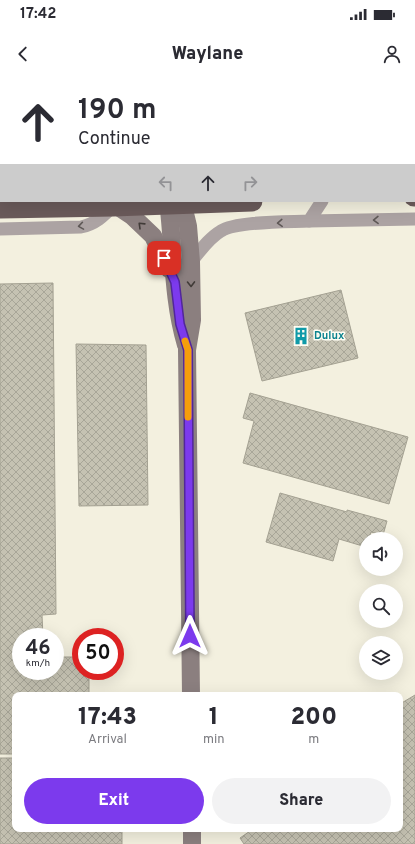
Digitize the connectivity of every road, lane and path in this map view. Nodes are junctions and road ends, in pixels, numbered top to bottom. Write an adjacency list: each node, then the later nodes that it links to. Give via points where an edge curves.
1 (176, 202): 3 (highway); 10 (main road, via 188,226); 11 (main road)
2 (321, 202): 7 (street)
3 (140, 203): 4 (highway)
4 (115, 206): 5 (highway); 9 (street, one-way to 9, via 98,220 81,227); 11 (main road, one-way to 4, via 153,236 132,216)
5 (6, 208): 9 (street)
6 (415, 219): 7 (street, one-way to 7)
7 (309, 221): 10 (street, one-way to 10, via 229,227 209,240)
8 (0, 229): 9 (street)
9 (14, 229)
10 (191, 262): 12 (main road, one-way to 12, via 192,320)
11 (175, 282): 12 (main road, via 180,324)
12 (188, 350): 13 (main road)
13 (191, 692)
14 (192, 832): 15 (main road)
15 (192, 844)

